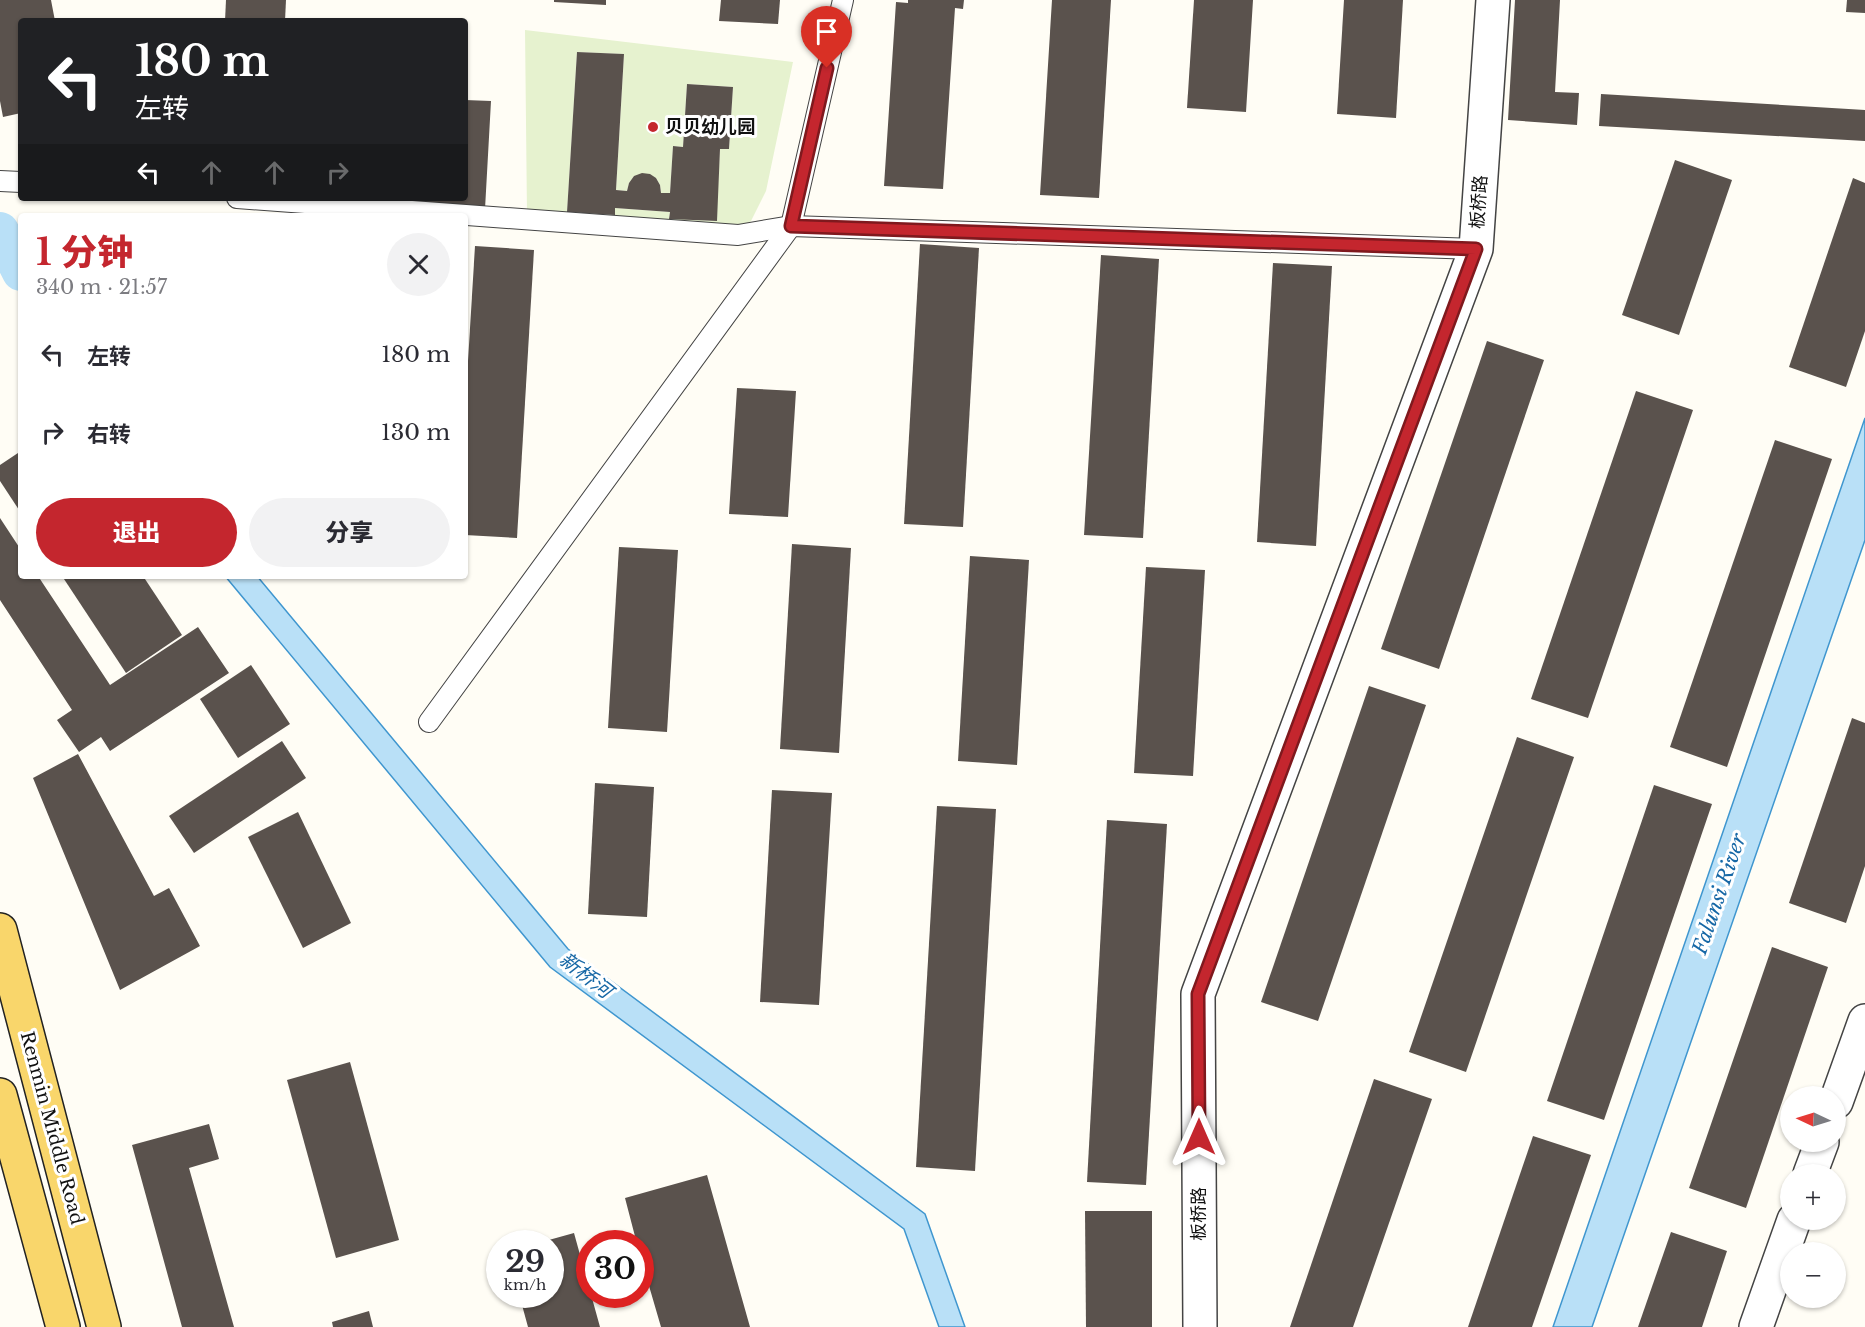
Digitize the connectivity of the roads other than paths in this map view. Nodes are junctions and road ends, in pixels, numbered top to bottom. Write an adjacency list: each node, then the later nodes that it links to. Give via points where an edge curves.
1 (843, 0): 8 (lane)
2 (1493, 0): 9 (street, 板桥路)
3 (0, 181): 4 (lane)
4 (18, 182)
5 (278, 201): 6 (lane)
6 (440, 213)
7 (468, 215): 8 (lane, via 738,235)
8 (791, 226): 9 (lane); 10 (lane)
9 (1476, 249): 18 (street, 板桥路, via 1198,994)
10 (429, 722)
11 (0, 930): 17 (main road, Renmin Middle Road)
12 (1865, 1021): 13 (street)
13 (1842, 1086)
14 (0, 1095): 16 (main road)
15 (1790, 1230): 19 (street)
16 (63, 1327)
17 (104, 1327)
18 (1200, 1327)
19 (1756, 1327)

